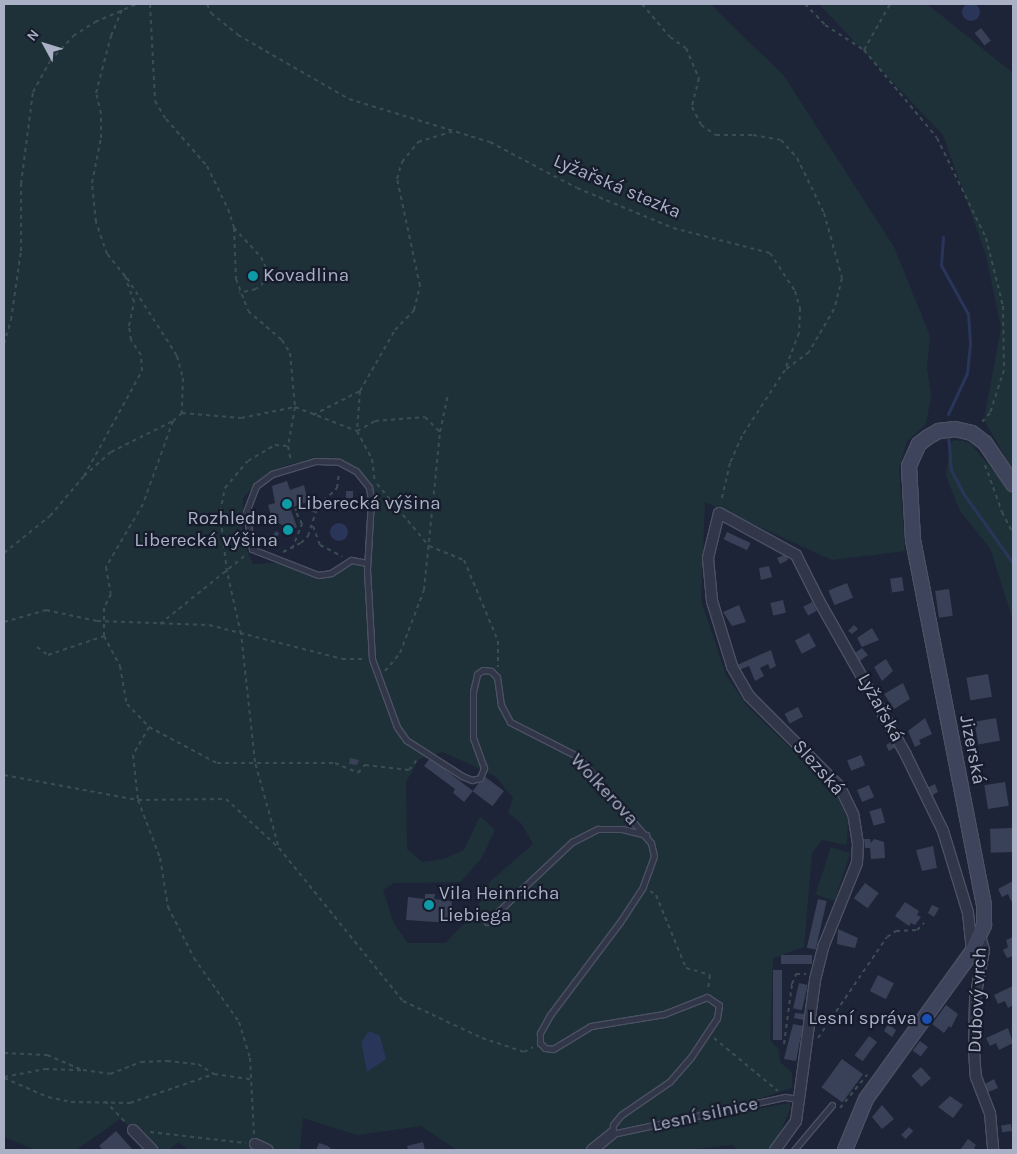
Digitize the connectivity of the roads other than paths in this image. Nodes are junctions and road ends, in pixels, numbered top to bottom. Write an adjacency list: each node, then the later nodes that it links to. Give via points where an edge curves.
1 (1013, 484): 6 (street, Jizerská, via 985,443 972,433 955,429 939,431 928,437 912,456 908,485 913,540 984,904)
2 (719, 513): 7 (street, Lyžařská, via 796,556 906,756 943,831 968,913); 8 (street, Slezská, via 708,558 712,601 732,666 749,696 840,787 853,814 858,844 857,863 824,945 815,980)
3 (367, 563): 3 (lane, via 371,500 369,487 356,471 339,462 316,461 291,465 266,477 256,486 247,504 246,526 252,549 318,575 331,573 351,560); 4 (lane, Wolkerova, via 372,659 397,728 406,740 462,776 472,780 480,778 484,768 473,738 474,681 483,670 497,677 501,705 510,722 577,756)
4 (646, 835): 5 (lane, via 622,829 598,830 572,842); 11 (lane, Wolkerova, via 654,856 642,887 620,922 550,1015 540,1033 540,1043 553,1049 591,1026 664,1014 707,997 719,1005 717,1018 686,1063 669,1082 621,1115 613,1125)
5 (487, 922)
6 (980, 936): 7 (street, Jizerská); 19 (street, Dubový vrch, via 984,950 975,999 974,1051 976,1077 990,1113)
7 (972, 952): 18 (street, Jizerská, via 876,1084)
8 (798, 1099): 11 (lane, Lesní silnice, via 785,1097); 16 (street, Slezská, via 796,1120)
9 (832, 1105): 17 (lane)
10 (133, 1130): 13 (street)
11 (612, 1134): 15 (street)
12 (255, 1144): 14 (street)
13 (152, 1150)
14 (268, 1150)
15 (592, 1150)
16 (774, 1150)
17 (794, 1150)
18 (845, 1150)
19 (993, 1150)

